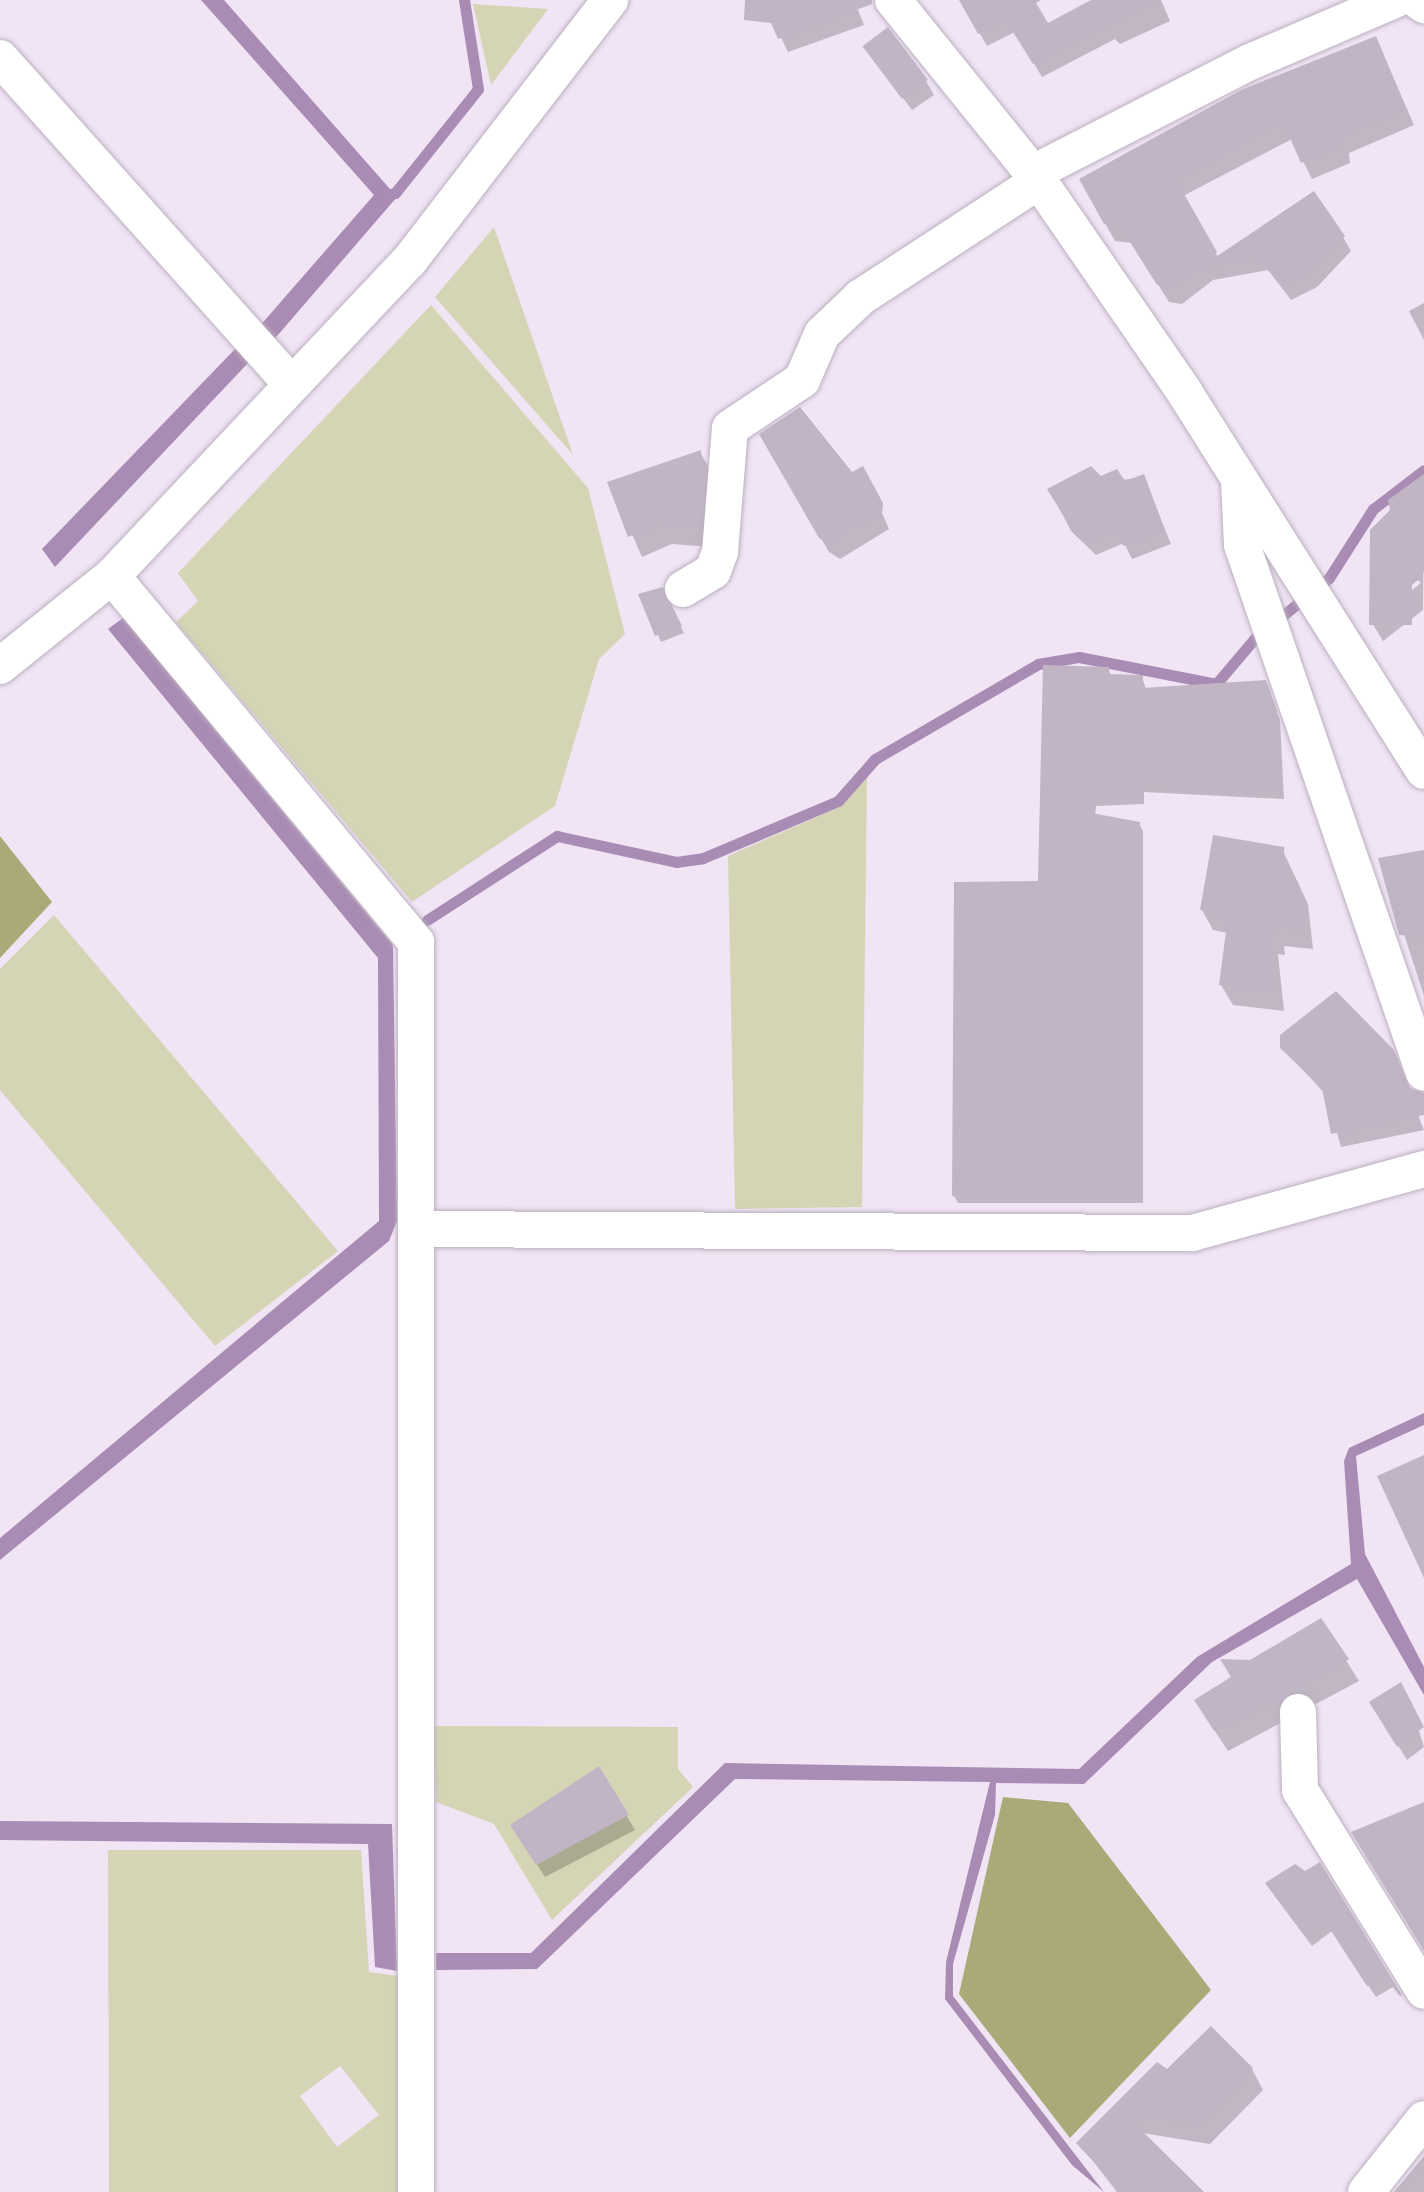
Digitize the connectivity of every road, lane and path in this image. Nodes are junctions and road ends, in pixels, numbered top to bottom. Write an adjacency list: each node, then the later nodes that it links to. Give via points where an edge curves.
1 (610, 0): 8 (street, via 410,260)
2 (893, 0): 7 (street)
3 (1395, 0): 7 (street, via 1250,62)
4 (1417, 0): 5 (street)
5 (1424, 5)
6 (0, 58): 8 (street)
7 (1036, 177): 9 (street); 11 (street, via 861,297 822,334 802,380 730,428 720,552 713,571)
8 (292, 385): 10 (street)
9 (1239, 479): 13 (street); 14 (street, via 1242,545)
10 (112, 576): 12 (street); 16 (street, via 416,942)
11 (683, 589)
12 (0, 666)
13 (1424, 771)
14 (1424, 1073)
15 (1424, 1169): 16 (street, via 1192,1233)
16 (416, 1229): 20 (street)
17 (1298, 1712): 18 (street, via 1300,1790)
18 (1424, 1991)
19 (1424, 2119): 21 (street)
20 (416, 2192)
21 (1366, 2192)

